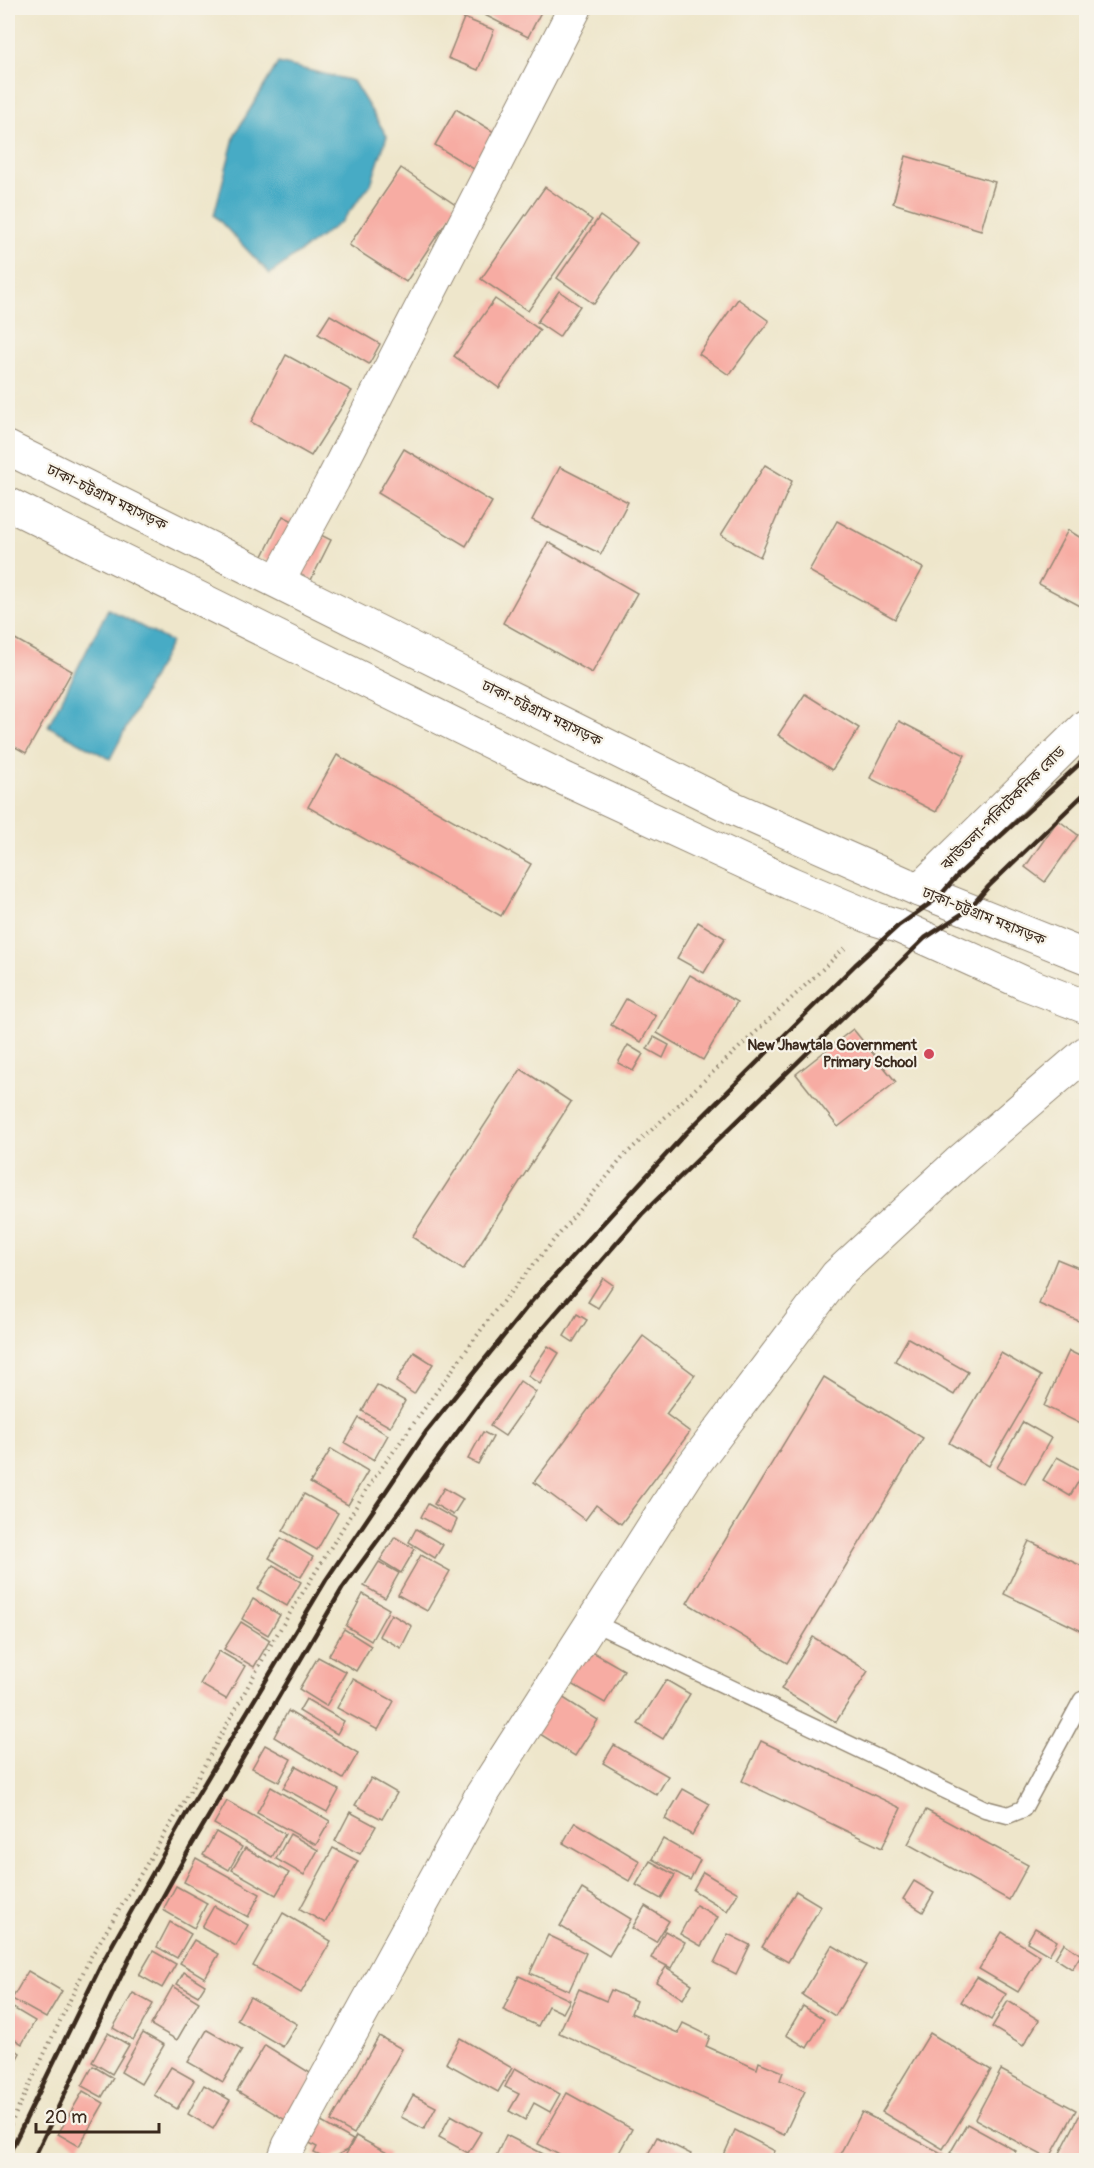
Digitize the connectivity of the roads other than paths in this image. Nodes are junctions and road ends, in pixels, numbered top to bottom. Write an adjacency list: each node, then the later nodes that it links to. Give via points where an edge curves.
1 (575, 8): 4 (main road)
2 (8, 448): 4 (main road, ঢাকা-চট্টগ্রাম মহাসড়ক)
3 (8, 504): 8 (main road, via 576,784 790,883)
4 (278, 581): 6 (main road, ঢাকা-চট্টগ্রাম মহাসড়ক, via 733,808)
5 (1086, 726): 6 (main road, ঝাউতলা-পলিটেকনিক রোড)
6 (919, 890): 7 (main road, ঢাকা-চট্টগ্রাম মহাসড়ক)
7 (1086, 957)
8 (1086, 1007)
9 (1086, 1053): 10 (main road, via 958,1162 837,1275 689,1472)
10 (592, 1622): 11 (lane, via 985,1809 1008,1815 1023,1809); 12 (main road, via 481,1796)
11 (1082, 1700)
12 (284, 2160)

